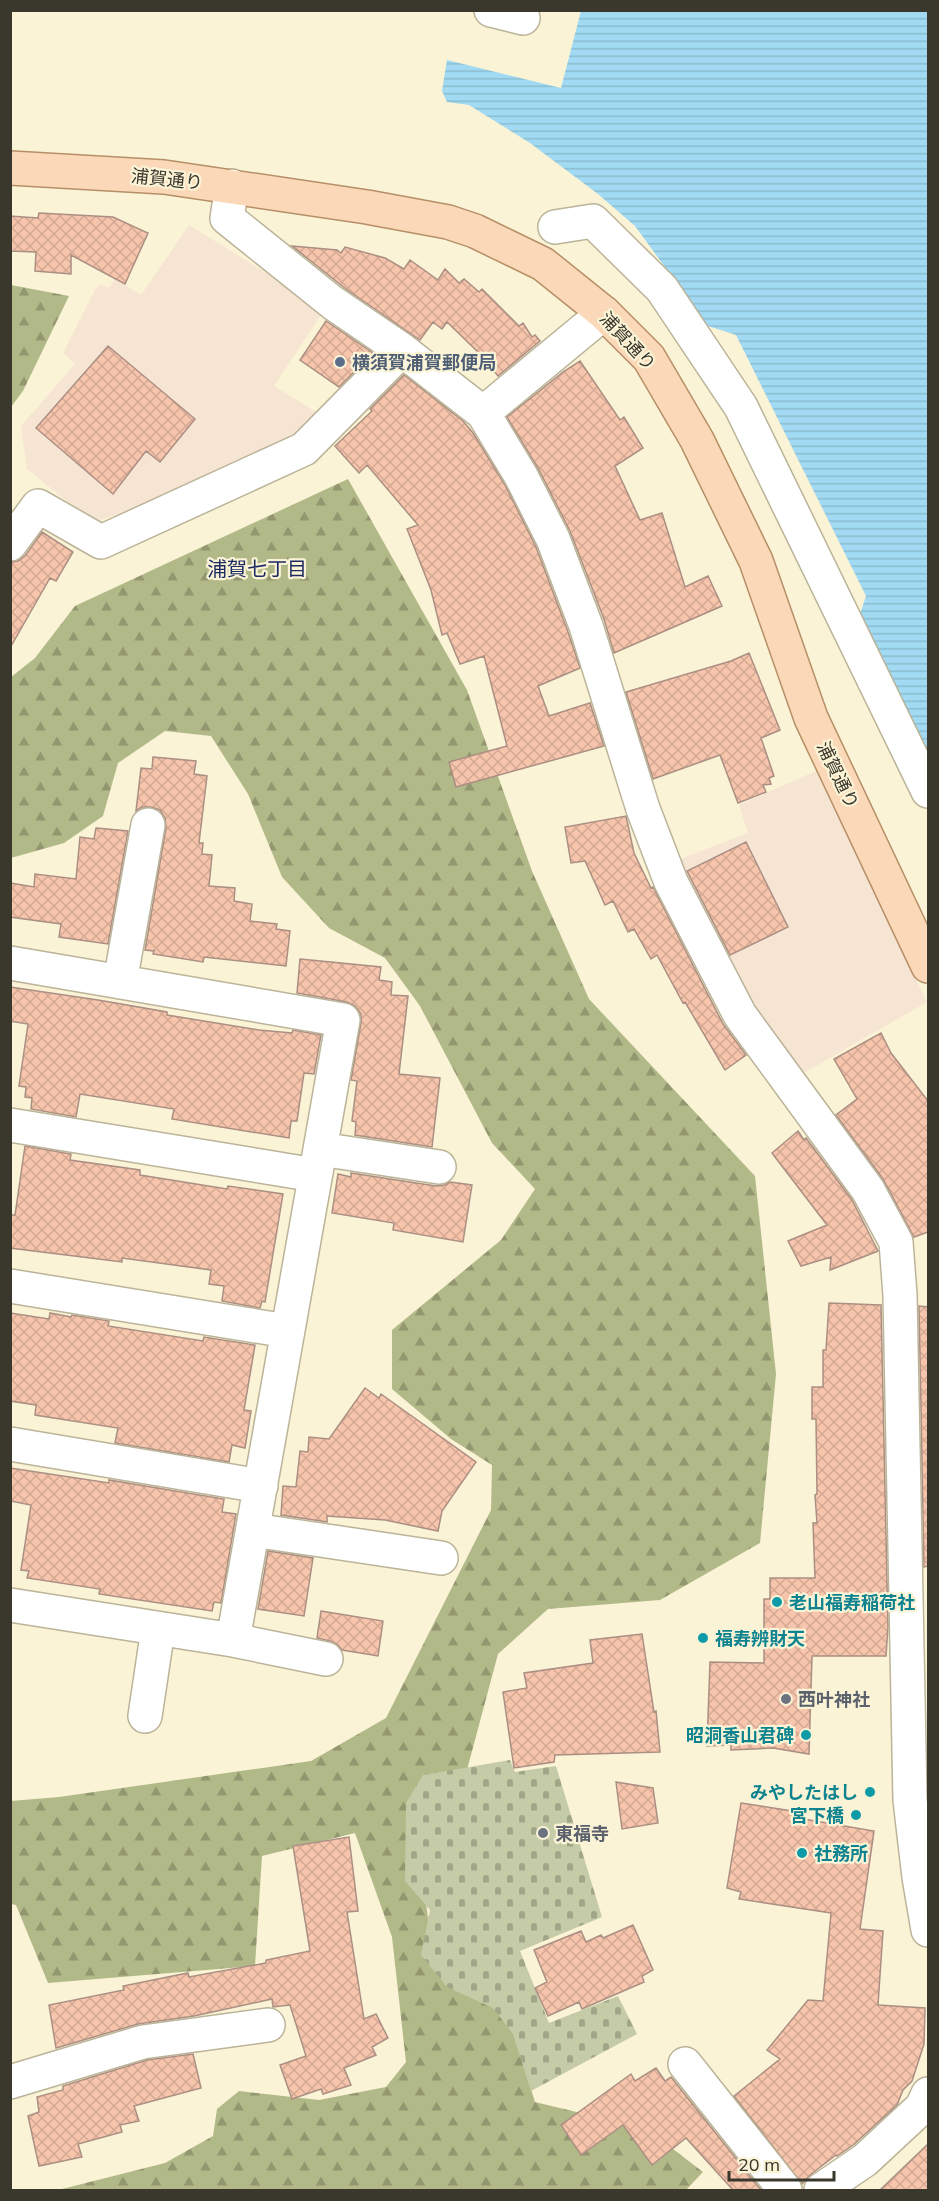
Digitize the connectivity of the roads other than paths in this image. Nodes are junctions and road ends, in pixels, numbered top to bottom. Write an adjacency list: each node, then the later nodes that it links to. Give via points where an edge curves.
1 (491, 10): 2 (street)
2 (523, 18)
3 (10, 168): 4 (main road, 浦賀通り, via 125,174)
4 (232, 186): 6 (main road, 浦賀通り, via 418,216 475,231 543,264); 7 (street, via 227,218 333,303)
5 (555, 227): 10 (street, via 593,221 662,289 741,407)
6 (604, 313): 8 (street); 13 (main road, 浦賀通り, via 649,358 697,440 756,561 811,718)
7 (402, 350): 8 (street); 9 (street, via 303,449 101,542 38,506)
8 (483, 413): 23 (street, via 553,539 671,882 740,1015 868,1190 896,1242)
9 (10, 544)
10 (928, 791)
11 (148, 825): 14 (street)
12 (10, 963): 14 (street)
13 (928, 966)
14 (120, 982): 16 (street, via 343,1020)
15 (10, 1125): 16 (street)
16 (317, 1162): 17 (street); 19 (street)
17 (439, 1167)
18 (10, 1286): 19 (street)
19 (287, 1331): 21 (street)
20 (10, 1444): 21 (street)
21 (261, 1486): 22 (street)
22 (253, 1530): 24 (street); 27 (street)
23 (917, 1535): 29 (street)
24 (441, 1558)
25 (10, 1605): 26 (street)
26 (158, 1629): 27 (street); 30 (street)
27 (233, 1641): 28 (street)
28 (326, 1659)
29 (918, 1686): 31 (street)
30 (145, 1716)
31 (919, 1791): 32 (street, via 919,1877)
32 (928, 1930)
33 (268, 2025): 35 (street, via 143,2042)
34 (685, 2064): 37 (street)
35 (10, 2082)
36 (926, 2104): 38 (street, via 865,2160)
37 (784, 2190)
38 (821, 2190)

